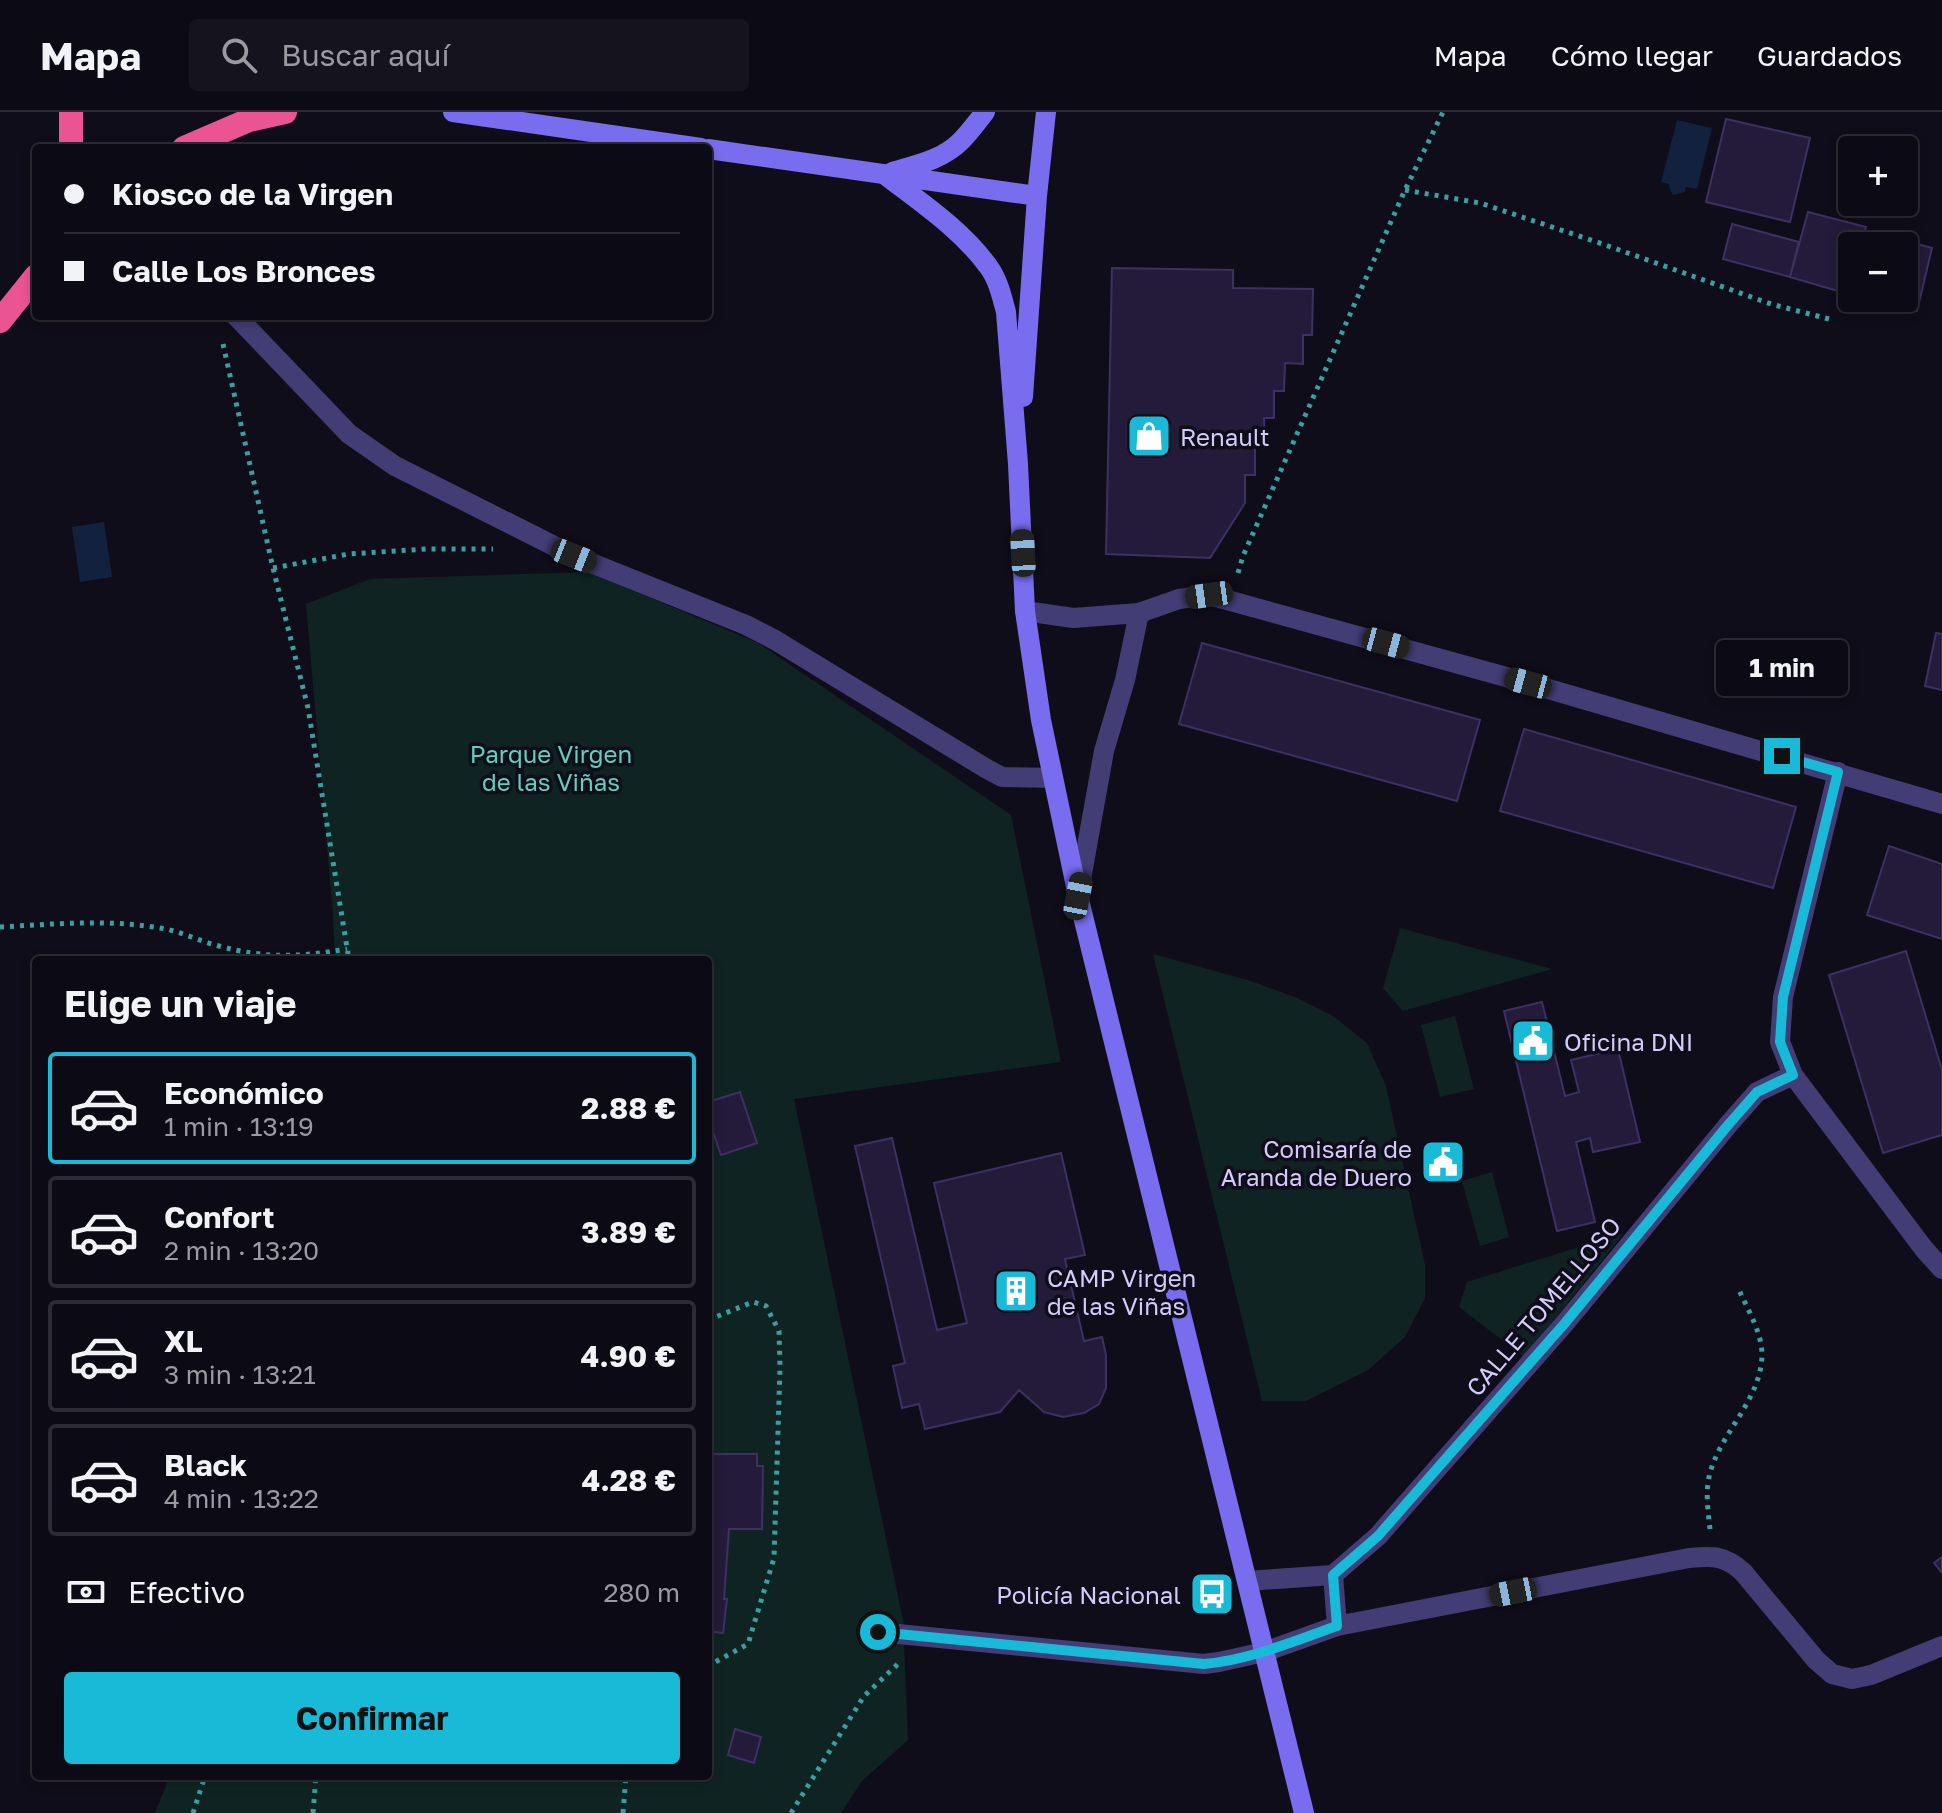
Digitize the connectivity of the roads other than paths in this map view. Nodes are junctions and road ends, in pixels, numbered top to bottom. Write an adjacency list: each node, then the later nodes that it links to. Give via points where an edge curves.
1 (71, 112): 6 (highway)
2 (285, 112): 7 (highway, via 249,120)
3 (453, 112): 8 (street)
4 (985, 112): 10 (street, via 951,149 931,161)
5 (1046, 112): 11 (street)
6 (71, 144)
7 (193, 144)
8 (673, 144)
9 (712, 150): 10 (street)
10 (884, 174): 11 (street); 15 (street, via 957,232 995,279 1006,312)
11 (1037, 196): 15 (street)
12 (32, 281): 14 (highway)
13 (240, 320): 19 (street, via 349,434 395,466 574,556 746,625 1002,777)
14 (0, 321)
15 (1018, 464): 16 (street)
16 (1025, 611): 17 (street, via 1073,618); 19 (street)
17 (1139, 613): 18 (street, via 1209,595); 21 (street, via 1104,751)
18 (1838, 772): 20 (street); 22 (street, via 1783,997 1780,1042)
19 (1053, 778): 21 (street)
20 (1942, 804)
21 (1078, 896): 25 (street)
22 (1793, 1075): 23 (street); 24 (street, CALLE TOMELLOSO, via 1757,1092 1410,1500)
23 (1942, 1269)
24 (1333, 1575): 25 (street); 26 (street)
25 (1247, 1581): 29 (street)
26 (1337, 1626): 28 (street, via 1714,1556 1743,1572 1832,1674 1852,1679 1871,1675); 29 (street)
27 (878, 1632): 29 (street, via 1204,1664)
28 (1942, 1646)
29 (1264, 1652): 30 (street)
30 (1304, 1813)

